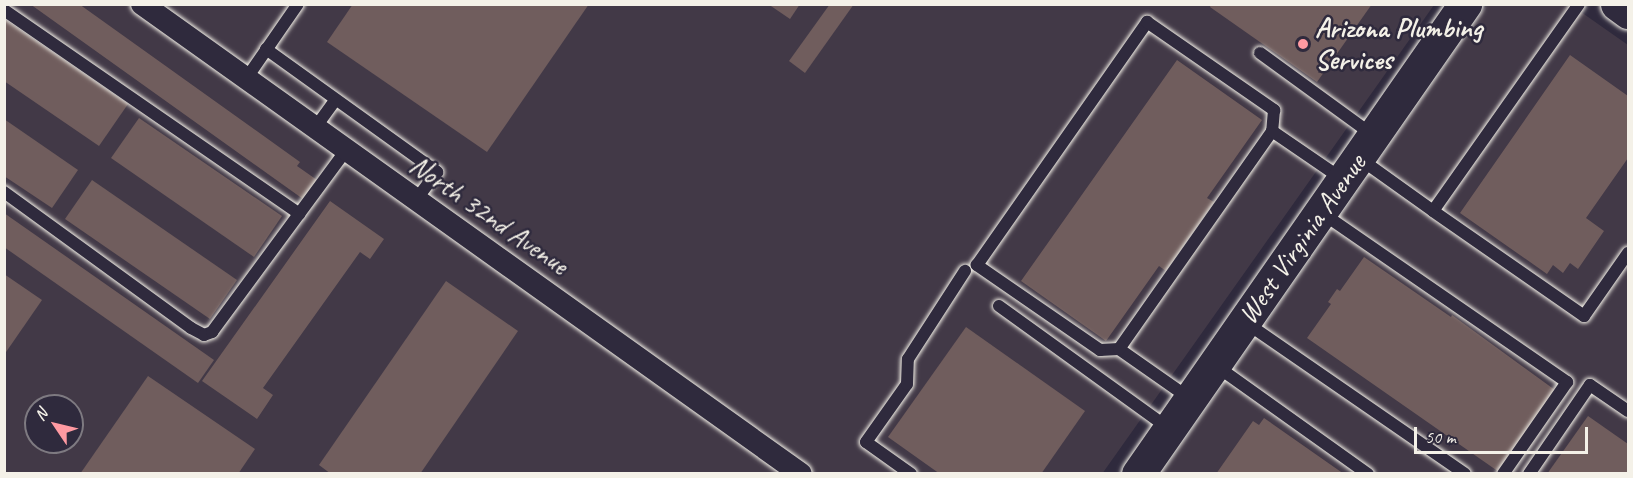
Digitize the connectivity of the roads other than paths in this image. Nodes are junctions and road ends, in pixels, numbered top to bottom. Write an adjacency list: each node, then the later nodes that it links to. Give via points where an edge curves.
1 (142, 4): 10 (street, North 32nd Avenue)
2 (298, 4): 8 (lane)
3 (1465, 4): 15 (street, West Virginia Avenue)
4 (1579, 4): 18 (lane)
5 (1617, 4): 7 (street)
6 (4, 10): 20 (lane)
7 (1629, 12)
8 (266, 50): 10 (lane); 11 (lane)
9 (1260, 53): 15 (lane)
10 (246, 78): 12 (street, North 32nd Avenue)
11 (335, 100): 12 (lane); 17 (lane, via 436,172)
12 (315, 128): 14 (street, North 32nd Avenue)
13 (1272, 131): 15 (lane); 25 (lane); 25 (lane, via 1274,110 1147,22 977,265 1100,350)
14 (346, 150): 17 (street, North 32nd Avenue); 20 (lane)
15 (1358, 158): 18 (lane); 19 (street, West Virginia Avenue)
16 (4, 192): 20 (lane, via 204,335 212,332)
17 (416, 200): 31 (street, North 32nd Avenue)
18 (1433, 211): 21 (lane, via 1584,316)
19 (1321, 212): 24 (street, West Virginia Avenue); 35 (lane, via 1567,382)
20 (300, 214)
21 (1629, 253)
22 (965, 271): 32 (lane, via 908,358 907,384 866,442)
23 (999, 306): 29 (lane)
24 (1244, 321): 26 (street, West Virginia Avenue); 34 (lane)
25 (1119, 349): 27 (lane)
26 (1214, 364): 27 (street, West Virginia Avenue); 33 (lane)
27 (1190, 399): 29 (street, West Virginia Avenue)
28 (1629, 411): 36 (lane, via 1590,385)
29 (1169, 428): 30 (street, West Virginia Avenue)
30 (1146, 468)
31 (801, 474)
32 (911, 474)
33 (1368, 474)
34 (1465, 474)
35 (1503, 474)
36 (1528, 474)

